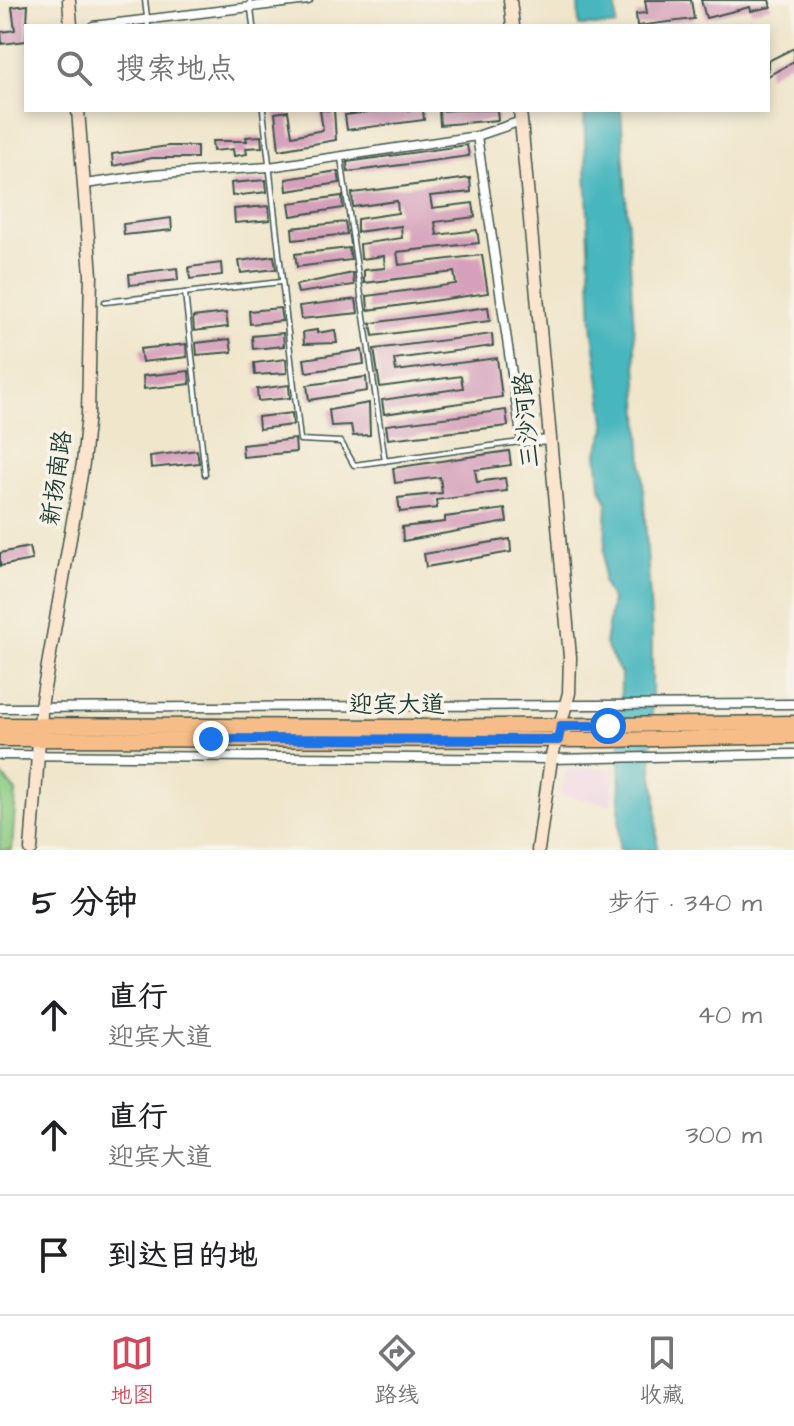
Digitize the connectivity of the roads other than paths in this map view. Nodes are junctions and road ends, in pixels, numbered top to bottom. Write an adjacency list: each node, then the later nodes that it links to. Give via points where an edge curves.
1 (69, 0): 7 (street)
2 (145, 0): 6 (lane)
3 (308, 0): 5 (street)
4 (510, 0): 9 (street)
5 (250, 4): 6 (street); 8 (lane)
6 (148, 23)
7 (71, 24)
8 (253, 24)
9 (513, 24)
10 (78, 112): 16 (street, 新扬南路)
11 (263, 112): 15 (lane)
12 (520, 115): 13 (street); 20 (street, 三沙河路)
13 (477, 136): 14 (street); 21 (street)
14 (341, 154): 15 (street); 22 (lane)
15 (269, 167): 16 (street); 17 (lane)
16 (85, 184): 26 (street, 新扬南路, via 91,275 88,414)
17 (282, 282): 18 (lane); 22 (lane, via 300,440 341,442 354,465)
18 (185, 293): 19 (lane); 23 (lane)
19 (105, 302)
20 (551, 440): 21 (street); 27 (street, 三沙河路, via 570,657)
21 (522, 442): 22 (lane)
22 (385, 461)
23 (205, 474)
24 (794, 704): 27 (street)
25 (0, 708): 26 (street)
26 (41, 708): 27 (street); 30 (street, 新扬南路)
27 (566, 708): 32 (street, 三沙河路)
28 (794, 723): 31 (main road, 迎宾大道)
29 (0, 725): 30 (main road, 迎宾大道)
30 (39, 732): 32 (main road, 迎宾大道); 34 (main road, 迎宾大道); 37 (street, 新扬南路)
31 (658, 732): 32 (main road, 迎宾大道); 33 (main road, 迎宾大道)
32 (559, 733): 38 (street, 三沙河路)
33 (794, 736)
34 (0, 739)
35 (794, 754): 38 (street)
36 (0, 755): 37 (street)
37 (38, 756): 38 (street); 39 (street, 新扬南路)
38 (551, 759): 40 (street, 三沙河路)
39 (31, 850)
40 (538, 850)

